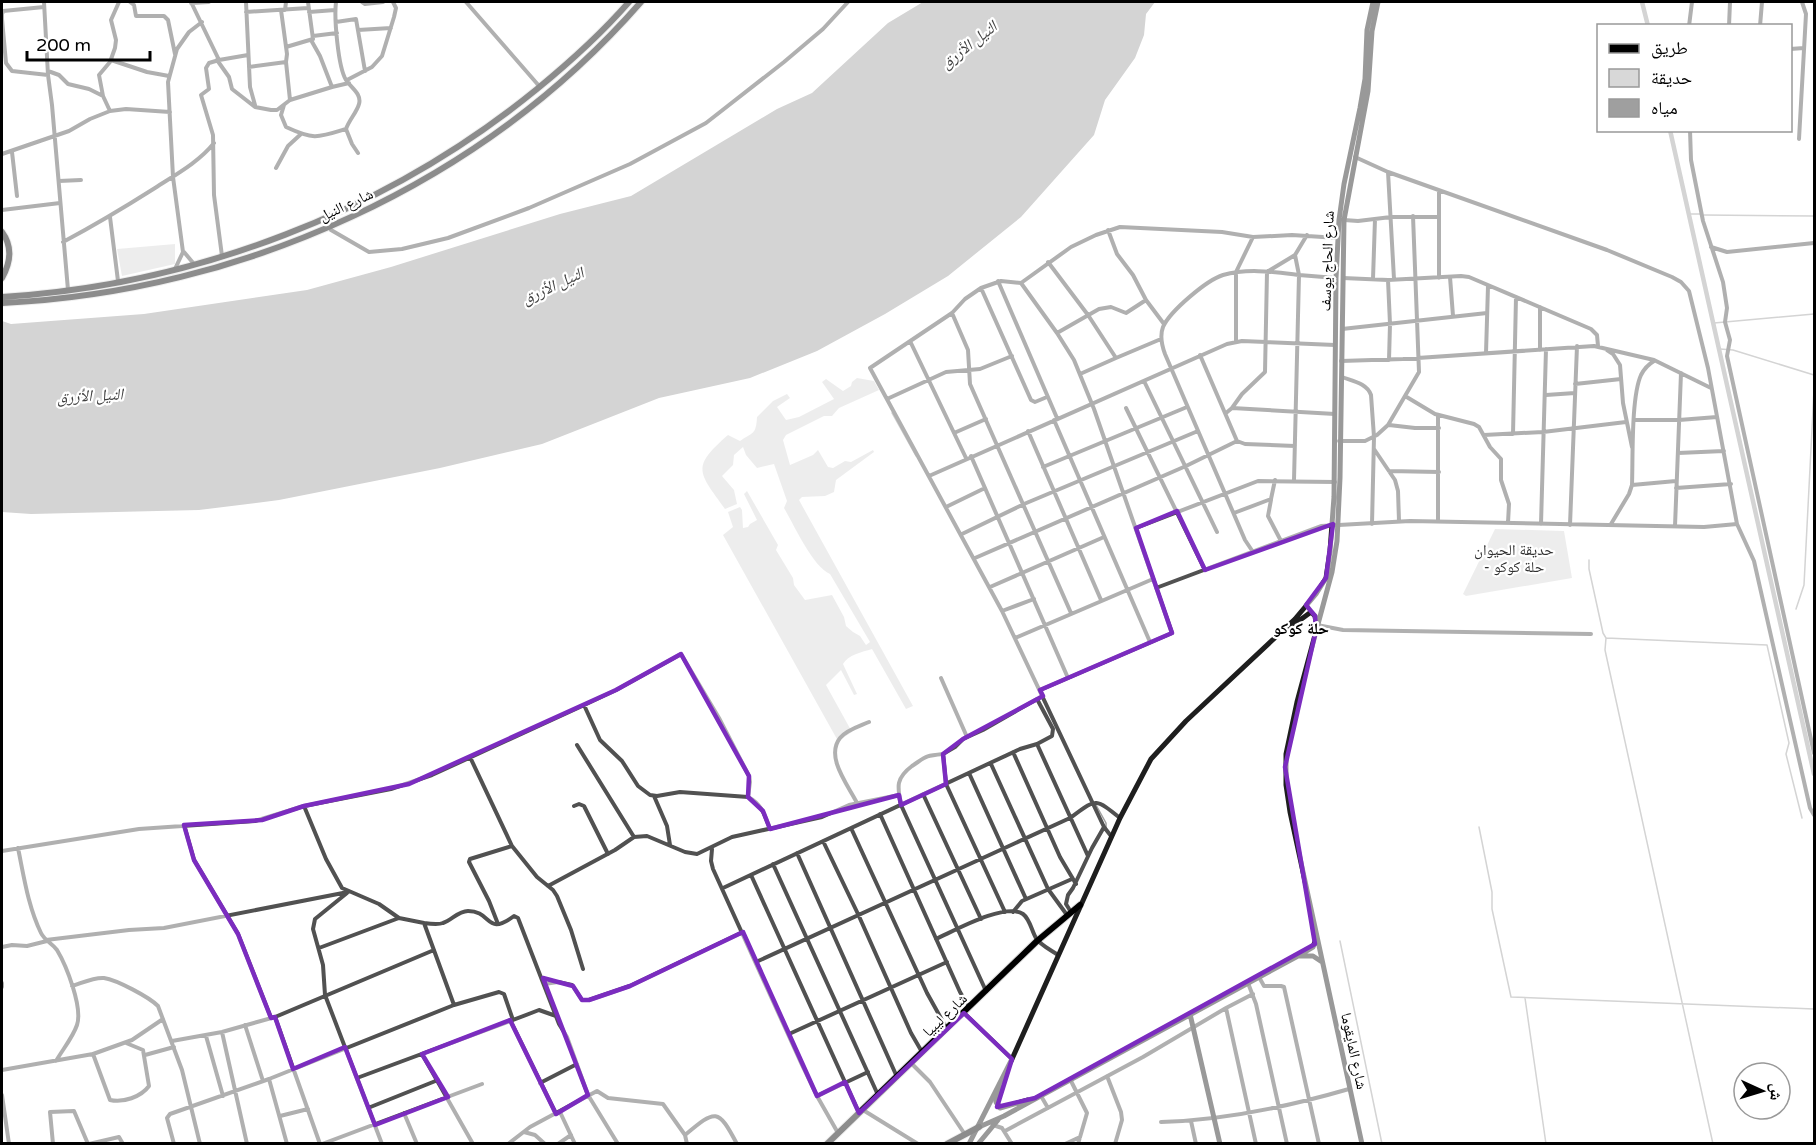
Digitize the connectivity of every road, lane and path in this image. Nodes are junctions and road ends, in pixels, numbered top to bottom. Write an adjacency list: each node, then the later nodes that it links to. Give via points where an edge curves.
1 (119, 2): 42 (street, via 111,20 116,43)
2 (130, 2): 40 (street, via 136,16 161,15 168,20)
3 (191, 2): 4 (street); 28 (street)
4 (209, 2)
5 (246, 2): 27 (street)
6 (286, 2): 23 (street)
7 (308, 2): 24 (street)
8 (336, 2): 25 (street)
9 (362, 2): 10 (street)
10 (383, 2)
11 (393, 2): 33 (street, via 396,8)
12 (466, 2): 51 (street)
13 (629, 2): 51 (main road, شارع النيل)
14 (641, 2): 60 (main road, شارع النيل, via 578,67)
15 (848, 2): 91 (street, via 784,62 706,123 651,154 549,199 448,238 402,249 369,252)
16 (1372, 2): 96 (main road, شارع الحاج يوسف, via 1363,89)
17 (1378, 2): 71 (main road, شارع الحاج يوسف, via 1368,91)
18 (1692, 2): 30 (street)
19 (1730, 2): 31 (street)
20 (1762, 2): 32 (street)
21 (1802, 2): 38 (street, via 1806,14)
22 (44, 4): 26 (street); 47 (street)
23 (283, 10): 24 (street); 27 (street); 37 (street)
24 (308, 10): 25 (street); 36 (street)
25 (335, 10): 29 (street)
26 (3, 11): 47 (street, via 8,67 12,72)
27 (246, 12): 41 (street)
28 (202, 22): 40 (street, via 185,37); 43 (street)
29 (336, 22): 34 (street, via 355,19); 35 (street)
30 (1689, 24)
31 (1729, 24)
32 (1760, 24)
33 (391, 28): 34 (street); 46 (street, via 382,56)
34 (358, 30): 46 (street)
35 (337, 33): 36 (street); 49 (street)
36 (312, 38): 37 (street); 50 (street)
37 (286, 47): 44 (street)
38 (1804, 48): 39 (street); 66 (street)
39 (1792, 49)
40 (175, 55): 48 (street)
41 (248, 56): 43 (street); 45 (street)
42 (111, 60): 48 (street); 52 (street, via 99,75)
43 (218, 60): 55 (street, via 232,89); 67 (street, via 206,68 209,89 201,94)
44 (286, 62): 45 (street); 53 (street)
45 (249, 67): 55 (street)
46 (365, 71): 49 (street)
47 (48, 73): 52 (street); 65 (street)
48 (169, 76): 58 (street)
49 (348, 82): 50 (street); 62 (street, via 360,104)
50 (332, 87): 53 (street)
51 (540, 87): 56 (main road, شارع النيل)
52 (103, 96): 57 (street)
53 (290, 100): 54 (street)
54 (284, 104): 55 (street, via 274,111); 64 (street, via 281,116 286,127)
55 (255, 106)
56 (511, 110): 59 (main road, شارع النيل); 60 (main road)
57 (110, 111): 58 (street); 65 (street)
58 (170, 112): 74 (street)
59 (501, 118): 61 (main road); 79 (main road, شارع النيل, via 440,160)
60 (518, 118): 61 (main road, شارع النيل)
61 (506, 126): 82 (main road, شارع النيل, via 446,167)
62 (346, 129): 64 (street, via 321,137); 69 (street)
63 (1690, 132): 99 (street, via 1691,160)
64 (301, 134): 72 (street, via 288,146)
65 (55, 136): 68 (street); 76 (street)
66 (1799, 139)
67 (214, 143): 74 (street); 102 (street, via 214,195)
68 (12, 152): 70 (street); 78 (street)
69 (358, 153)
70 (2, 154)
71 (1355, 157): 73 (street); 90 (main road, شارع الحاج يوسف)
72 (276, 168)
73 (1388, 172): 77 (street); 87 (street)
74 (173, 177): 86 (street); 100 (street)
75 (81, 180): 76 (street)
76 (58, 181): 80 (street)
77 (1439, 190): 88 (street); 165 (street, via 1607,250 1682,282 1691,298)
78 (17, 196)
79 (370, 198): 81 (main road, شارع النيل); 82 (main road)
80 (60, 203): 83 (street); 97 (street)
81 (356, 204): 84 (main road); 102 (main road, شارع النيل, via 295,231)
82 (372, 207): 84 (main road, شارع النيل)
83 (2, 210)
84 (359, 213): 91 (main road, شارع النيل)
85 (1413, 216): 87 (street); 88 (street); 115 (street)
86 (110, 217): 97 (street); 117 (street)
87 (1391, 217): 89 (street); 114 (street)
88 (1438, 217): 112 (street)
89 (1375, 219): 90 (street); 113 (street)
90 (1344, 220): 111 (main road, شارع الحاج يوسف)
91 (330, 227): 126 (main road, شارع النيل, via 232,262 157,283 69,298)
92 (1108, 230): 95 (street, via 1126,227); 103 (street); 125 (street, via 1117,254)
93 (2, 232): 110 (main road, via 10,252)
94 (1307, 235): 95 (street); 96 (street); 101 (street)
95 (1253, 237): 107 (street)
96 (1338, 238): 111 (main road, شارع الحاج يوسف)
97 (63, 242): 122 (street)
98 (1815, 243): 99 (street, via 1727,252)
99 (1710, 247): 287 (street, via 1723,282 1729,364)
100 (183, 252): 104 (street); 105 (street)
101 (1295, 255): 106 (street); 108 (street)
102 (222, 256): 104 (main road, شارع النيل)
103 (1048, 262): 119 (street); 130 (street)
104 (194, 265): 105 (main road, شارع النيل)
105 (175, 269): 117 (main road, شارع النيل)
106 (1267, 272): 107 (street); 108 (street); 140 (street)
107 (1236, 273): 133 (street, via 1210,282); 139 (street)
108 (1299, 276): 111 (street); 141 (street)
109 (1450, 277): 112 (street); 120 (street, via 1469,277); 131 (street)
110 (2, 278)
111 (1339, 278): 113 (street); 135 (main road, شارع الحاج يوسف); 142 (main road, شارع الحاج يوسف)
112 (1439, 278): 115 (street)
113 (1373, 279): 116 (street)
114 (1394, 279): 115 (street); 116 (street)
115 (1416, 279): 132 (street)
116 (1388, 280): 134 (street)
117 (118, 281): 122 (main road, شارع النيل)
118 (998, 282): 119 (street); 121 (street); 169 (street)
119 (1021, 283): 136 (street)
120 (1488, 286): 124 (street); 129 (street)
121 (981, 288): 128 (street); 150 (street)
122 (68, 290): 123 (main road, شارع النيل)
123 (2, 297)
124 (1516, 297): 127 (street); 147 (street)
125 (1146, 300): 130 (street, via 1128,313 1104,308); 133 (street)
126 (2, 303)
127 (1540, 307): 144 (street, via 1591,329); 146 (street)
128 (952, 313): 138 (street); 157 (street, via 968,350)
129 (1487, 313): 131 (street); 148 (street)
130 (1088, 315): 136 (street); 151 (street)
131 (1453, 316): 132 (street)
132 (1417, 320): 134 (street); 152 (street)
133 (1164, 324): 137 (street)
134 (1390, 324): 135 (street); 153 (street)
135 (1342, 329): 155 (main road, شارع الحاج يوسف)
136 (1057, 333): 159 (street)
137 (1161, 339): 151 (street); 156 (street)
138 (910, 341): 161 (street); 170 (street, via 870,368)
139 (1236, 341): 140 (street); 149 (street)
140 (1267, 343): 141 (street); 174 (street, via 1264,376)
141 (1297, 344): 142 (street); 176 (street)
142 (1336, 345): 177 (main road, شارع الحاج يوسف)
143 (1577, 346): 144 (street); 145 (street); 164 (street)
144 (1600, 346): 154 (street); 162 (street, via 1617,360)
145 (1546, 349): 146 (street); 167 (street)
146 (1540, 350): 147 (street)
147 (1515, 351): 148 (street); 194 (street)
148 (1486, 353): 152 (street)
149 (1200, 355): 156 (street); 175 (street)
150 (1012, 356): 157 (street); 169 (street, via 1030,400)
151 (1116, 358): 159 (street)
152 (1419, 358): 153 (street); 168 (street, via 1419,372)
153 (1389, 360): 155 (street)
154 (1654, 360): 158 (street); 183 (street, via 1641,374)
155 (1341, 361): 160 (main road, شارع الحاج يوسف)
156 (1171, 368): 163 (street); 172 (street)
157 (968, 371): 161 (street, via 946,372); 181 (street)
158 (1681, 373): 165 (street); 184 (street)
159 (1080, 374): 171 (street)
160 (1341, 376): 196 (street, via 1370,391); 200 (main road, شارع الحاج يوسف)
161 (928, 379): 170 (street); 193 (street)
162 (1621, 379): 164 (street); 185 (street)
163 (1144, 381): 171 (street); 179 (street)
164 (1575, 384): 166 (street)
165 (1712, 388): 180 (street)
166 (1575, 393): 167 (street); 189 (street)
167 (1546, 395): 192 (street)
168 (1405, 396): 178 (street); 186 (street)
169 (1047, 397): 182 (street)
170 (887, 399): 216 (street)
171 (1092, 404): 182 (street); 197 (street)
172 (1187, 407): 179 (street); 191 (street)
173 (1126, 408): 187 (street)
174 (1232, 408): 175 (street); 176 (street)
175 (1226, 413): 199 (street)
176 (1296, 413): 177 (street); 202 (street)
177 (1335, 414): 200 (main road, شارع الحاج يوسف)
178 (1438, 415): 188 (street); 195 (street, via 1477,425)
179 (1162, 417): 187 (street); 198 (street)
180 (1717, 417): 184 (street); 204 (street)
181 (986, 419): 193 (street); 201 (street)
182 (1056, 419): 190 (street); 208 (street)
183 (1635, 420): 184 (street); 207 (street)
184 (1680, 420): 206 (street)
185 (1626, 422): 189 (street); 207 (street)
186 (1388, 425): 188 (street); 196 (street)
187 (1137, 428): 197 (street); 205 (street)
188 (1439, 428): 215 (street)
189 (1575, 428): 192 (street); 247 (street)
190 (1028, 431): 201 (street); 212 (street)
191 (1198, 431): 198 (street); 209 (street)
192 (1543, 432): 194 (street); 244 (street)
193 (954, 433): 210 (street)
194 (1513, 434): 195 (street)
195 (1484, 435): 241 (street, via 1501,459 1501,480 1509,504)
196 (1374, 437): 200 (street); 203 (street)
197 (1105, 441): 208 (street); 213 (street)
198 (1174, 441): 205 (street); 211 (street)
199 (1237, 441): 202 (street); 209 (street)
200 (1338, 441): 222 (main road, شارع الحاج يوسف); 242 (main road, شارع الحاج يوسف)
201 (998, 444): 210 (street); 232 (street)
202 (1295, 446): 219 (street)
203 (1374, 448): 214 (street); 243 (street)
204 (1724, 451): 206 (street); 223 (street)
205 (1148, 452): 213 (street); 217 (street)
206 (1678, 453): 221 (street)
207 (1633, 454): 224 (street)
208 (1070, 456): 212 (street); 220 (street)
209 (1209, 456): 211 (street); 229 (street)
210 (968, 457): 216 (street); 225 (street)
211 (1186, 466): 217 (street); 231 (street)
212 (1043, 467): 227 (street)
213 (1114, 467): 220 (street); 228 (street)
214 (1389, 471): 215 (street); 239 (street, via 1398,491)
215 (1439, 472): 240 (street)
216 (929, 476): 234 (street)
217 (1160, 477): 228 (street); 235 (street)
218 (1275, 480): 219 (street); 229 (street, via 1258,481); 230 (street)
219 (1294, 480): 222 (street)
220 (1081, 481): 227 (street); 233 (street)
221 (1676, 481): 224 (street); 226 (street)
222 (1335, 482): 242 (main road, شارع الحاج يوسف)
223 (1731, 484): 226 (street); 246 (street)
224 (1632, 485): 245 (street)
225 (985, 488): 234 (street); 237 (street)
226 (1676, 488): 248 (street)
227 (1054, 491): 232 (street); 238 (street)
228 (1123, 492): 233 (street); 249 (street)
229 (1225, 493): 231 (street); 236 (street)
230 (1271, 499): 236 (street); 254 (street, via 1268,516)
231 (1203, 501): 235 (street); 251 (street)
232 (1024, 504): 237 (street); 250 (street)
233 (1092, 506): 238 (street); 253 (street)
234 (946, 507): 252 (street)
235 (1177, 511): 249 (street); 260 (street)
236 (1234, 513): 257 (street)
237 (998, 518): 252 (street); 255 (street)
238 (1066, 518): 250 (street); 256 (street)
239 (1399, 521): 240 (street); 243 (street)
240 (1438, 522): 241 (street)
241 (1508, 523): 244 (street)
242 (1335, 524): 243 (street); 254 (street); 271 (main road, via 1323,584); 272 (main road, شارع المايقوما, via 1334,562)
243 (1372, 524)
244 (1541, 524): 247 (street)
245 (1611, 524): 247 (street); 248 (street)
246 (1737, 524): 248 (street); 303 (street, via 1754,561 1810,808)
247 (1570, 525)
248 (1675, 526)
249 (1136, 528): 262 (street)
250 (1036, 531): 255 (street); 259 (street)
251 (1216, 532)
252 (962, 534): 258 (street)
253 (1104, 537): 256 (street); 265 (street)
254 (1281, 541): 257 (street)
255 (1008, 542): 258 (street); 261 (street)
256 (1078, 548): 259 (street); 267 (street)
257 (1253, 552): 260 (street)
258 (975, 558): 263 (street)
259 (1049, 561): 261 (street); 269 (street)
260 (1204, 570): 264 (street)
261 (1022, 573): 263 (street); 266 (street)
262 (1153, 579): 264 (street); 265 (street)
263 (990, 587): 268 (street)
264 (1156, 588): 275 (street, via 1172,633)
265 (1127, 589): 267 (street); 275 (street)
266 (1034, 599): 268 (street); 270 (street)
267 (1101, 600): 269 (street)
268 (1002, 611): 274 (street)
269 (1071, 613): 270 (street)
270 (1045, 625): 274 (street); 277 (street)
271 (1287, 626): 272 (main road, via 1311,612); 305 (main road, via 1155,753)
272 (1316, 627): 273 (street); 351 (main road, شارع المايقوما, via 1286,767 1290,812)
273 (1591, 634)
274 (1015, 638): 278 (street)
275 (1150, 643): 277 (street)
276 (941, 678): 283 (street)
277 (1068, 678): 278 (street)
278 (1040, 690): 279 (street)
279 (1042, 696): 280 (street); 298 (street)
280 (1037, 699): 283 (street); 284 (street, via 1054,732)
281 (584, 705): 289 (street); 295 (street, via 600,740 626,766 638,786); 296 (street, via 681,654 749,776)
282 (869, 722): 297 (street, via 840,738 834,751)
283 (967, 737): 288 (street)
284 (1037, 744): 286 (street); 304 (street)
285 (577, 745): 312 (street)
286 (1013, 752): 290 (street); 309 (street)
287 (1815, 753)
288 (943, 754): 292 (street); 294 (street, via 924,756 903,772)
289 (470, 757): 300 (street, via 400,786); 316 (street)
290 (991, 764): 291 (street); 313 (street)
291 (969, 773): 292 (street); 319 (street)
292 (946, 784): 293 (street); 324 (street)
293 (923, 794): 299 (street); 326 (street)
294 (898, 795): 297 (street); 299 (street)
295 (654, 796): 296 (street, via 680,792); 315 (street, via 667,826)
296 (748, 797): 310 (street, via 763,811)
297 (857, 803): 310 (street, via 822,817)
298 (1093, 803): 304 (street); 305 (street, via 1100,802); 307 (street)
299 (901, 805): 302 (street); 328 (street)
300 (304, 806): 306 (street, via 255,821); 335 (street, via 329,866)
301 (574, 806): 322 (street, via 584,806)
302 (880, 814): 308 (street); 333 (street)
303 (1815, 815)
304 (1070, 818): 309 (street); 323 (street)
305 (1120, 818): 311 (main road)
306 (184, 825): 317 (street); 343 (street, via 194,860)
307 (1104, 827): 311 (street); 323 (street)
308 (851, 828): 314 (street); 337 (street)
309 (1048, 828): 313 (street); 329 (street)
310 (770, 829): 318 (street, via 732,837)
311 (1111, 836): 338 (main road)
312 (634, 837): 315 (street, via 647,836); 322 (street)
313 (1025, 838): 319 (street); 334 (street)
314 (823, 841): 321 (street); 341 (street)
315 (670, 845): 318 (street, via 692,854)
316 (512, 846): 331 (street); 347 (street, via 471,858 469,862)
317 (18, 848): 320 (street); 354 (street, via 32,913)
318 (712, 848): 332 (street, via 711,861)
319 (1002, 848): 324 (street); 336 (street)
320 (2, 851)
321 (797, 853): 325 (street); 348 (street)
322 (608, 854): 331 (street)
323 (1088, 856): 330 (street)
324 (981, 858): 326 (street); 339 (street)
325 (773, 864): 327 (street); 352 (street)
326 (958, 869): 328 (street); 345 (street)
327 (751, 875): 332 (street); 358 (street)
328 (936, 879): 333 (street); 349 (street)
329 (1072, 879): 330 (street); 334 (street)
330 (1076, 884): 342 (street, via 1066,900)
331 (548, 886): 365 (street, via 564,911)
332 (723, 888): 350 (street)
333 (914, 889): 337 (street); 353 (street)
334 (1048, 889): 336 (street); 342 (street)
335 (348, 892): 343 (street); 344 (street, via 379,904); 357 (street, via 314,921)
336 (1026, 899): 340 (street)
337 (885, 902): 341 (street); 366 (street)
338 (1080, 905): 342 (main road, شارع ليبيا); 360 (main road)
339 (1005, 912): 340 (street); 345 (street)
340 (1013, 912): 355 (street, via 1024,914)
341 (858, 914): 348 (street); 371 (street)
342 (1069, 914): 355 (main road, شارع ليبيا)
343 (226, 916): 354 (street, via 164,928); 382 (street, via 242,942)
344 (399, 918): 346 (street); 357 (street)
345 (981, 919): 349 (street)
346 (424, 923): 347 (street, via 442,923 460,912 471,911); 359 (street)
347 (498, 925): 369 (street, via 514,916 518,918)
348 (830, 928): 352 (street); 375 (street)
349 (958, 929): 353 (street); 372 (street)
350 (743, 932): 362 (street); 369 (street, via 630,986 589,1000 582,1000 572,985)
351 (1316, 934): 361 (main road, via 1313,947); 364 (main road, شارع المايقوما)
352 (807, 938): 358 (street); 378 (street)
353 (936, 939): 363 (street)
354 (47, 941): 356 (street); 370 (street, via 56,948)
355 (1037, 941): 360 (street); 372 (main road, شارع ليبيا)
356 (2, 947)
357 (319, 948): 374 (street)
358 (785, 948): 362 (street); 385 (street)
359 (435, 950): 374 (street); 376 (street)
360 (1058, 955): 400 (main road)
361 (1298, 956): 364 (main road, via 1313,956); 367 (main road)
362 (756, 962): 390 (street)
363 (946, 962): 366 (street); 379 (street)
364 (1323, 963): 418 (main road, شارع المايقوما)
365 (583, 969)
366 (919, 974): 371 (street); 388 (street)
367 (1259, 977): 368 (main road); 428 (street, via 1264,986 1284,987)
368 (1248, 983): 373 (street); 380 (main road)
369 (544, 984): 381 (street)
370 (72, 986): 383 (street, via 102,978 116,981 155,1003); 401 (street, via 78,1022)
371 (891, 987): 375 (street); 396 (street)
372 (986, 992): 379 (main road, شارع ليبيا)
373 (1253, 994): 377 (street); 430 (street)
374 (326, 995): 382 (street); 395 (street)
375 (863, 1000): 378 (street); 409 (street)
376 (453, 1005): 384 (street, via 502,992); 395 (street)
377 (1226, 1008): 387 (street); 437 (street)
378 (841, 1010): 385 (street); 406 (street)
379 (967, 1010): 388 (main road, شارع ليبيا); 400 (street)
380 (1190, 1014): 387 (main road); 412 (main road)
381 (556, 1016): 384 (street, via 539,1010); 403 (street)
382 (273, 1017): 386 (street); 404 (street)
383 (163, 1019): 392 (street); 393 (street)
384 (511, 1020): 398 (street); 416 (street)
385 (818, 1021): 390 (street); 415 (street)
386 (245, 1025): 389 (street); 414 (street)
387 (1193, 1027): 408 (street); 440 (main road)
388 (946, 1029): 396 (main road, شارع ليبيا)
389 (222, 1032): 391 (street); 419 (street)
390 (789, 1034): 425 (street)
391 (206, 1035): 392 (street); 424 (street)
392 (172, 1041): 394 (street)
393 (126, 1043): 397 (street); 399 (street)
394 (174, 1047): 399 (street); 429 (street)
395 (345, 1047): 404 (street); 410 (street)
396 (922, 1053): 402 (main road, شارع ليبيا)
397 (93, 1054): 399 (street, via 108,1096 114,1101 135,1097 147,1089 150,1083); 401 (street)
398 (422, 1054): 410 (street); 413 (street)
399 (145, 1055)
400 (1012, 1059): 407 (main road)
401 (56, 1061): 405 (street)
402 (911, 1063): 409 (main road, شارع ليبيا); 449 (street, via 930,1082)
403 (577, 1064): 416 (street); 422 (street)
404 (294, 1069): 411 (street); 433 (street)
405 (2, 1070)
406 (868, 1072): 415 (street); 423 (street)
407 (1005, 1074): 427 (main road, via 997,1107); 445 (main road)
408 (1107, 1076): 420 (street); 480 (street, via 1122,1120)
409 (897, 1077): 423 (main road, شارع ليبيا)
410 (357, 1078): 431 (street)
411 (269, 1079): 414 (street); 438 (street)
412 (1070, 1079): 420 (street); 427 (main road)
413 (438, 1080): 426 (street); 431 (street)
414 (263, 1081): 419 (street)
415 (845, 1082): 425 (street); 434 (street)
416 (540, 1083): 436 (street)
417 (482, 1084): 426 (street)
418 (1350, 1089): 428 (street); 486 (main road, شارع المايقوما)
419 (237, 1091): 424 (street); 459 (street)
420 (1077, 1092): 432 (street); 452 (street, via 1087,1116)
421 (2, 1095): 453 (street)
422 (588, 1095): 436 (street); 451 (street, via 597,1091 608,1098 663,1104); 469 (street)
423 (878, 1095): 434 (main road, شارع ليبيا)
424 (223, 1096): 429 (street)
425 (816, 1096): 448 (street)
426 (448, 1097): 435 (street); 464 (street)
427 (1038, 1097): 432 (street); 439 (main road)
428 (1310, 1100): 430 (street); 485 (street)
429 (192, 1107): 457 (street, via 167,1116); 458 (street)
430 (1280, 1107): 437 (street); 484 (street)
431 (368, 1108): 443 (street)
432 (1048, 1108): 446 (street)
433 (308, 1109): 438 (street); 461 (street)
434 (861, 1112): 448 (main road, شارع ليبيا); 473 (street)
435 (404, 1113): 443 (street); 463 (street)
436 (558, 1113): 447 (street); 450 (street)
437 (1249, 1113): 440 (street); 483 (street)
438 (280, 1116): 460 (street)
439 (999, 1118): 444 (main road); 445 (main road)
440 (1214, 1119): 441 (street); 482 (main road)
441 (1191, 1121): 442 (street); 481 (street)
442 (1161, 1122)
443 (375, 1125): 461 (street); 462 (street)
444 (993, 1125): 446 (street); 476 (main road)
445 (979, 1126): 449 (main road); 475 (main road)
446 (1005, 1131): 477 (street)
447 (524, 1132): 465 (street); 466 (street)
448 (838, 1133): 472 (main road, شارع ليبيا)
449 (964, 1134): 474 (main road)
450 (571, 1135): 467 (street); 468 (street)
451 (685, 1135): 470 (street); 471 (street, via 709,1116 715,1116 724,1120)
452 (1080, 1137): 478 (street); 479 (street)
453 (9, 1143)
454 (53, 1143): 455 (street, via 50,1112 74,1111)
455 (88, 1143): 456 (street, via 119,1137)
456 (123, 1143)
457 (174, 1143)
458 (200, 1143)
459 (247, 1143)
460 (287, 1143)
461 (321, 1143)
462 (381, 1143)
463 (417, 1143)
464 (473, 1143)
465 (508, 1143)
466 (545, 1143)
467 (558, 1143)
468 (575, 1143)
469 (618, 1143)
470 (687, 1143)
471 (737, 1143)
472 (828, 1143)
473 (918, 1143)
474 (947, 1143)
475 (969, 1143)
476 (978, 1143)
477 (1012, 1143)
478 (1065, 1143)
479 (1078, 1143)
480 (1115, 1143)
481 (1196, 1143)
482 (1220, 1143)
483 (1256, 1143)
484 (1287, 1143)
485 (1319, 1143)
486 (1362, 1143)

